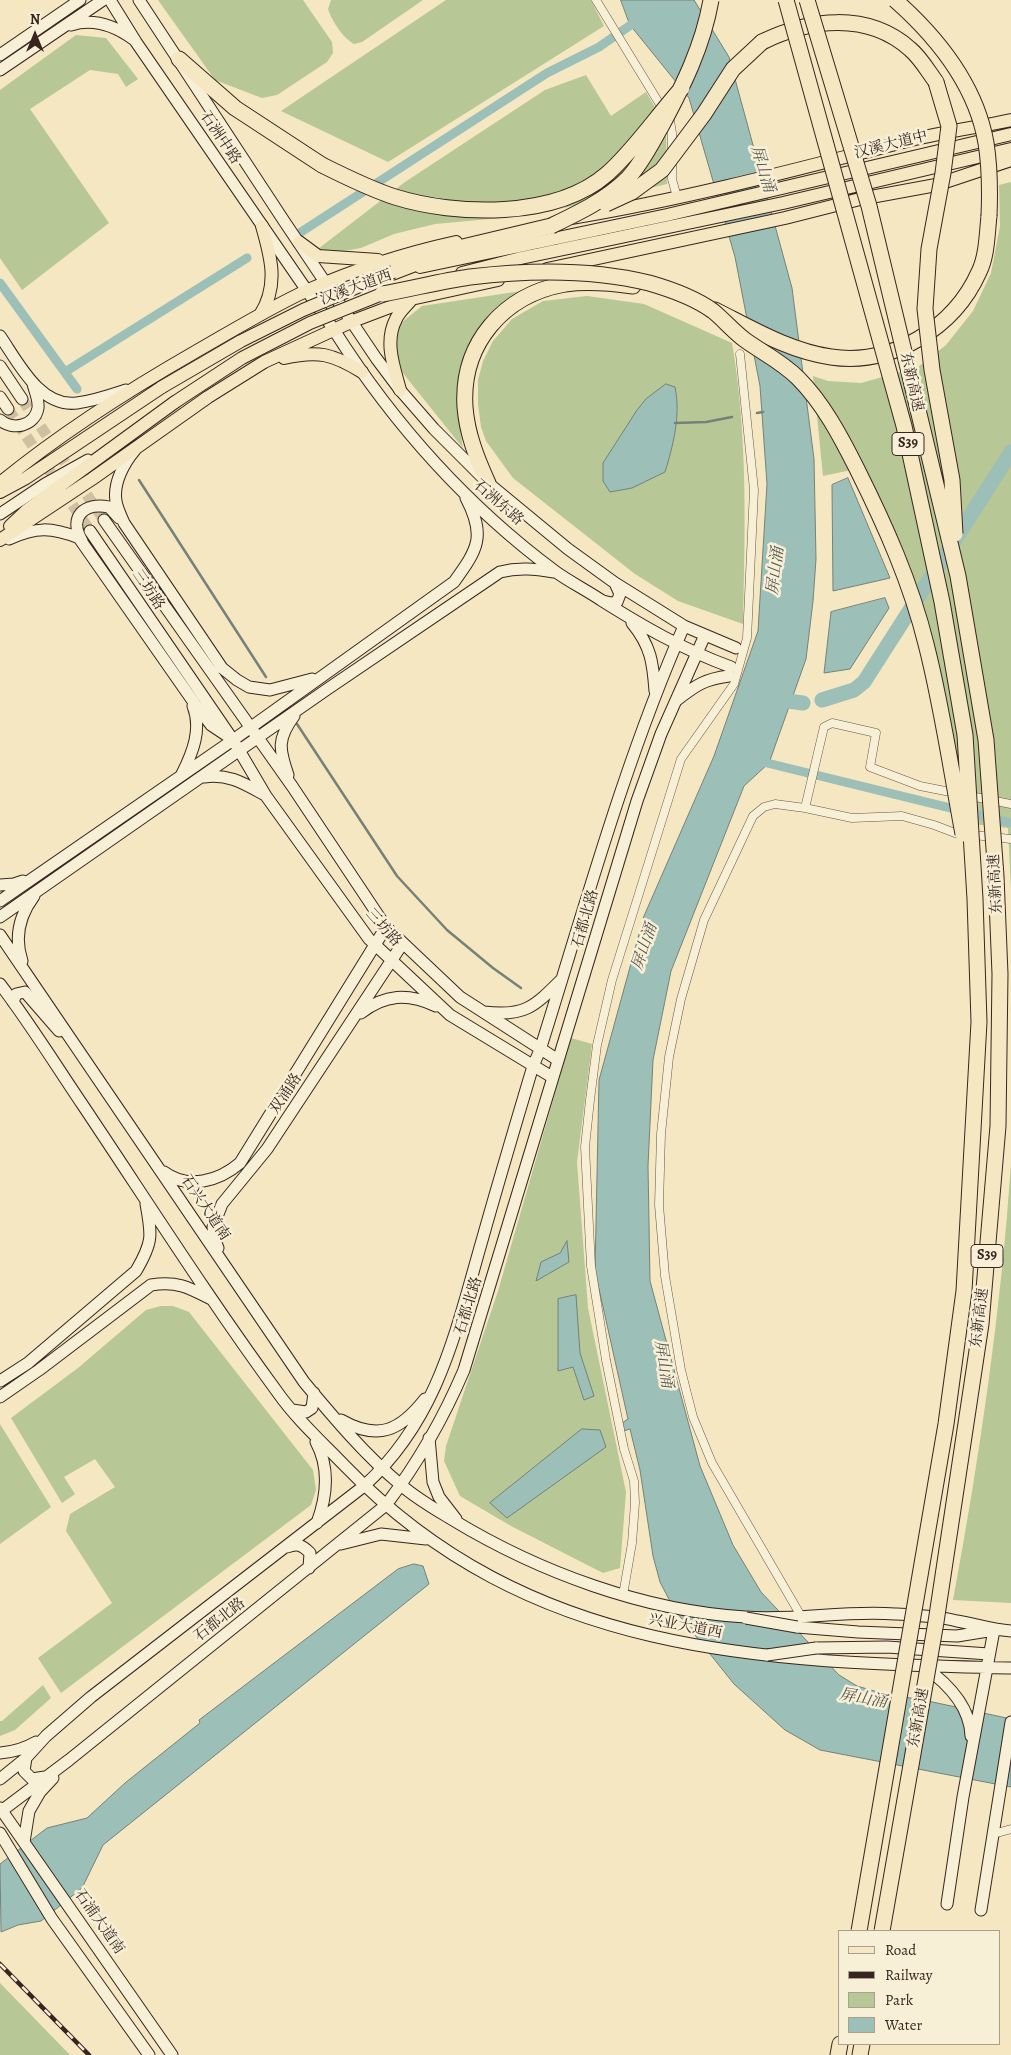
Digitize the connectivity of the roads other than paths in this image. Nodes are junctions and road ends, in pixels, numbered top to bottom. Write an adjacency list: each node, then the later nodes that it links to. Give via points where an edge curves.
1 (66, 0): 11 (main road)
2 (80, 0): 11 (main road)
3 (103, 0): 12 (main road)
4 (110, 0): 13 (main road, 石洲中路)
5 (139, 0): 15 (main road, 石洲中路)
6 (596, 0): 26 (street, via 670,121 672,178)
7 (711, 0): 17 (highway, bridge, via 704,32)
8 (786, 0): 101 (highway, 东新高速 / S39, bridge, via 904,426 942,602 964,735)
9 (807, 0): 68 (highway, 东新高速 / S39, bridge, via 869,206)
10 (895, 0): 36 (highway, bridge, via 950,58 963,80 986,142 990,174 986,246 980,271 968,292 950,317 923,337 868,357 832,357 808,352 777,341)
11 (53, 18): 14 (main road)
12 (60, 28): 13 (main road, via 84,22 98,23); 16 (main road)
13 (136, 42): 29 (main road, 石洲中路)
14 (0, 55)
15 (179, 59): 17 (highway, bridge, via 235,108 322,165 367,187 437,206 486,209 551,202 606,175); 28 (main road, 石洲中路)
16 (0, 70)
17 (682, 88): 30 (highway, bridge, via 647,152 629,177 588,208)
18 (1008, 121): 24 (main road, via 914,140)
19 (1011, 134): 21 (main road, 汉溪大道中)
20 (1011, 149): 27 (main road, 汉溪大道中)
21 (924, 153): 24 (main road); 25 (main road, 汉溪大道中)
22 (1011, 160): 23 (main road)
23 (965, 175): 27 (main road); 37 (main road, via 936,185)
24 (771, 176): 26 (main road)
25 (780, 190): 32 (main road, 汉溪大道西)
26 (677, 197): 32 (main road, via 429,248)
27 (783, 203): 35 (main road, 汉溪大道西, bridge, via 521,258)
28 (280, 215): 29 (main road); 31 (main road, 石洲中路)
29 (262, 226): 34 (main road, 石洲中路); 38 (main road, via 271,256 272,276)
30 (551, 226): 32 (highway); 68 (highway, bridge, via 632,192 662,170 733,69 762,42 780,33 822,22 864,25 912,50 936,82 949,126 929,249 925,309 932,370 952,480)
31 (299, 242): 32 (main road, via 318,256); 33 (main road, 石洲中路)
32 (390, 266): 33 (main road); 59 (main road, 汉溪大道西, bridge, via 241,340)
33 (326, 283): 34 (main road); 39 (main road, 石洲东路)
34 (308, 291): 38 (main road); 40 (main road, 石洲东路)
35 (382, 294): 36 (highway, bridge, via 469,278 550,272 649,283); 55 (main road, 汉溪大道西, bridge, via 302,327 242,358)
36 (689, 298): 58 (highway, bridge, via 646,287 578,283 542,290 505,310 475,348 465,388 468,430); 101 (highway, bridge, via 713,311 743,338 782,363 800,380 839,434 870,493 908,583 926,643)
37 (411, 299): 39 (main road); 49 (main road, via 396,318 390,341)
38 (264, 313): 42 (main road, via 283,311 293,318 298,326 298,336); 48 (main road)
39 (353, 322): 40 (main road); 49 (main road, 石洲东路)
40 (334, 330): 42 (main road); 46 (main road, 石洲东路)
41 (0, 336): 47 (main road)
42 (289, 350): 44 (main road)
43 (740, 354): 148 (street, via 754,490 747,638 734,684 681,759 612,980 598,1041 585,1147 591,1266 606,1360 624,1449 634,1481 632,1543)
44 (264, 362): 46 (main road, via 299,354 316,354 340,358); 56 (main road)
45 (0, 366): 51 (main road)
46 (362, 372): 52 (main road, 石洲东路)
47 (31, 380): 48 (main road, via 52,399 66,404 77,404); 54 (main road, via 38,403 36,415 28,423 18,426 4,424)
48 (130, 389): 57 (main road, via 41,449)
49 (400, 390): 52 (main road, via 390,389 384,396); 58 (main road, 石洲东路)
50 (0, 397): 53 (main road)
51 (22, 399)
52 (385, 401): 60 (main road, 石洲东路, via 416,443)
53 (8, 409)
54 (0, 420)
55 (118, 443): 61 (main road, via 45,484); 65 (main road, 汉溪大道西, via 27,510)
56 (142, 443): 63 (main road, via 128,458 116,490 116,502); 65 (main road)
57 (0, 483)
58 (488, 483): 70 (main road, 石洲东路, via 560,543)
59 (0, 492)
60 (462, 492): 67 (main road, 石洲东路); 69 (main road, via 474,515 479,538)
61 (0, 514)
62 (104, 520): 85 (main road, 三坊路)
63 (124, 523): 66 (main road, via 110,507 96,505 86,509 76,522); 79 (main road, via 222,668 237,680 249,687 270,690)
64 (90, 531): 89 (main road, 三坊路)
65 (0, 540): 66 (main road, via 41,528 67,533)
66 (82, 541): 82 (main road)
67 (556, 572): 71 (main road, via 528,568 500,572); 72 (main road, 石洲东路)
68 (958, 576): 177 (highway, 东新高速 / S39, bridge, via 986,740 996,876 1000,974 998,1126 981,1324 936,1622)
69 (454, 582): 71 (main road, via 464,583 469,588); 79 (main road)
70 (615, 582): 72 (main road, via 620,594 617,602); 74 (main road, 石洲东路)
71 (467, 593): 80 (main road)
72 (602, 600): 73 (main road, 石洲东路)
73 (629, 618): 76 (main road, 石洲东路); 81 (main road, via 649,649)
74 (684, 626): 75 (main road, 石洲东路); 76 (main road, 石都北路)
75 (705, 635): 77 (main road, 石洲东路); 78 (main road, 石都北路)
76 (676, 644): 78 (main road, 石洲东路); 81 (main road, 石都北路)
77 (736, 648)
78 (696, 654): 83 (main road, 石都北路); 83 (main road, 石洲东路, via 730,672 695,685)
79 (318, 678): 80 (main road, via 315,688); 85 (main road)
80 (326, 690): 84 (main road)
81 (656, 693): 86 (main road, 石都北路)
82 (190, 697): 89 (main road, via 212,725); 91 (main road, via 196,713 197,730)
83 (676, 701): 87 (main road, 石都北路)
84 (300, 708): 88 (main road); 93 (main road, via 284,730 282,739 282,756)
85 (249, 727): 88 (main road, 三坊路); 89 (main road)
86 (642, 728): 87 (main road, via 652,721 658,723); 109 (main road, 石都北路)
87 (661, 734): 110 (main road, 石都北路, via 636,800)
88 (257, 738): 90 (main road); 93 (main road, 三坊路)
89 (233, 740): 90 (main road, 三坊路); 91 (main road)
90 (240, 750): 92 (main road); 94 (main road, 三坊路)
91 (182, 774): 98 (main road)
92 (199, 778): 94 (main road, via 215,775 234,778); 100 (main road)
93 (292, 786): 104 (main road, 三坊路)
94 (266, 796): 107 (main road, 三坊路)
95 (1011, 804): 96 (street, via 920,786 870,767 876,732 832,723 824,727)
96 (805, 808): 97 (street, via 852,818 902,816 955,834); 149 (street, via 775,804 764,807 753,816 704,920 681,999 669,1057 661,1134 659,1205 664,1276 693,1417 712,1463)
97 (1011, 839)
98 (32, 878): 99 (main road); 102 (main road)
99 (0, 885)
100 (40, 888): 103 (main road); 111 (main road, via 29,903 18,930 18,948)
101 (975, 899): 176 (highway, 东新高速 / S39, bridge, via 979,1022 964,1291 946,1424)
102 (0, 901)
103 (0, 917)
104 (386, 927): 106 (main road, 三坊路); 107 (main road, 双涌路)
105 (0, 935): 111 (main road, 石兴大道南)
106 (403, 943): 108 (main road, 双涌路); 114 (main road, 三坊路)
107 (375, 947): 108 (main road, 三坊路); 125 (main road, 双涌路, via 240,1162 227,1174 204,1181 181,1180)
108 (392, 961): 116 (main road, 三坊路); 117 (main road, 双涌路)
109 (567, 961): 110 (main road, via 569,970 577,974); 112 (main road, 石都北路)
110 (588, 964): 120 (main road, 石都北路)
111 (27, 974): 119 (main road, 石兴大道南)
112 (563, 979): 115 (main road, via 544,998 524,1011 509,1014); 118 (main road, 石都北路)
113 (5, 991): 119 (main road, via 25,992); 126 (main road)
114 (460, 997): 115 (main road, 三坊路); 116 (main road, via 466,1004 464,1014 458,1016)
115 (482, 1011): 118 (main road, 三坊路)
116 (446, 1012): 117 (main road, via 414,998 399,997 374,1003); 121 (main road, 三坊路)
117 (353, 1019): 127 (main road, 双涌路, via 267,1149 222,1204 213,1227)
118 (540, 1050): 120 (main road, 三坊路); 121 (main road, 石都北路)
119 (80, 1051): 125 (main road, 石兴大道南)
120 (558, 1060): 122 (main road, 石都北路)
121 (533, 1066): 122 (main road, 三坊路); 123 (main road, 石都北路)
122 (552, 1077): 124 (main road, 石都北路)
123 (505, 1158): 124 (main road, via 509,1152 521,1153); 130 (main road, 石都北路, via 449,1355)
124 (525, 1165): 133 (main road, 石都北路, via 489,1291)
125 (160, 1169): 127 (main road, 石兴大道南)
126 (145, 1198): 128 (main road); 129 (main road, via 151,1241 136,1271 28,1362)
127 (224, 1263): 131 (main road, 石兴大道南)
128 (211, 1299): 132 (main road, via 185,1285 151,1285); 134 (main road)
129 (0, 1381)
130 (438, 1382): 133 (main road, via 436,1402 441,1404); 135 (main road, via 405,1422 389,1430 374,1432 353,1427); 138 (main road, 石都北路, via 422,1416)
131 (314, 1393): 134 (main road, via 312,1408 306,1412); 135 (main road, 石兴大道南)
132 (0, 1397)
133 (451, 1400): 137 (main road, 石都北路)
134 (292, 1410): 136 (main road)
135 (331, 1414): 138 (main road, 石兴大道南)
136 (307, 1428): 140 (main road); 142 (main road, via 322,1455 325,1473 325,1503)
137 (429, 1438): 139 (main road, 石都北路); 143 (main road, via 433,1482 439,1497)
138 (383, 1469): 139 (main road, 石兴大道南); 140 (main road, 石都北路)
139 (401, 1485): 141 (main road, 石都北路); 143 (main road, 兴业大道西)
140 (364, 1486): 141 (main road); 142 (main road, 石都北路)
141 (386, 1506): 144 (main road, 兴业大道西); 145 (main road, 石都北路)
142 (317, 1524): 146 (main road, 石都北路)
143 (461, 1524): 148 (main road, 兴业大道西, via 538,1564)
144 (428, 1539): 145 (main road, via 381,1534); 154 (main road, 兴业大道西, via 461,1561 545,1603 619,1629 690,1645)
145 (337, 1546): 147 (main road, 石都北路)
146 (287, 1547): 147 (main road, via 303,1546 310,1553); 159 (main road, 石都北路, via 91,1697)
147 (309, 1568): 165 (main road, 石都北路)
148 (623, 1595): 150 (main road, 兴业大道西, via 710,1614)
149 (796, 1617): 150 (main road, 兴业大道西, bridge); 151 (main road, 兴业大道西, via 893,1614 956,1620)
150 (746, 1618): 151 (main road, bridge, via 797,1628 858,1632 957,1636)
151 (994, 1630): 152 (main road, 兴业大道西); 153 (main road)
152 (1011, 1631)
153 (989, 1654): 154 (main road, bridge, via 887,1647 816,1648); 156 (main road)
154 (767, 1655): 155 (main road, 兴业大道西, bridge, via 830,1662)
155 (923, 1666): 156 (main road, 兴业大道西); 161 (main road, via 941,1678 962,1706 971,1728)
156 (986, 1668): 157 (main road, 兴业大道西); 161 (main road)
157 (1011, 1668)
158 (1011, 1722): 162 (main road)
159 (46, 1736): 163 (main road, via 25,1748); 164 (main road)
160 (1011, 1740): 162 (main road)
161 (972, 1747): 174 (main road)
162 (1006, 1752): 171 (main road)
163 (0, 1753)
164 (26, 1758): 166 (main road, via 24,1771 27,1775 32,1779); 167 (main road)
165 (69, 1760): 166 (main road, 石都北路); 172 (main road, via 40,1792 29,1811)
166 (45, 1777): 168 (main road, 石都北路)
167 (0, 1779)
168 (1, 1810): 172 (main road, 石浦大道南)
169 (1011, 1829): 171 (street)
170 (0, 1833): 173 (main road)
171 (993, 1834): 175 (main road)
172 (24, 1842): 173 (main road, via 18,1842); 179 (main road, 石浦大道南)
173 (6, 1851): 178 (main road)
174 (947, 1904)
175 (981, 1910)
176 (859, 1930)
177 (882, 1930)
178 (149, 2055)
179 (172, 2055)

